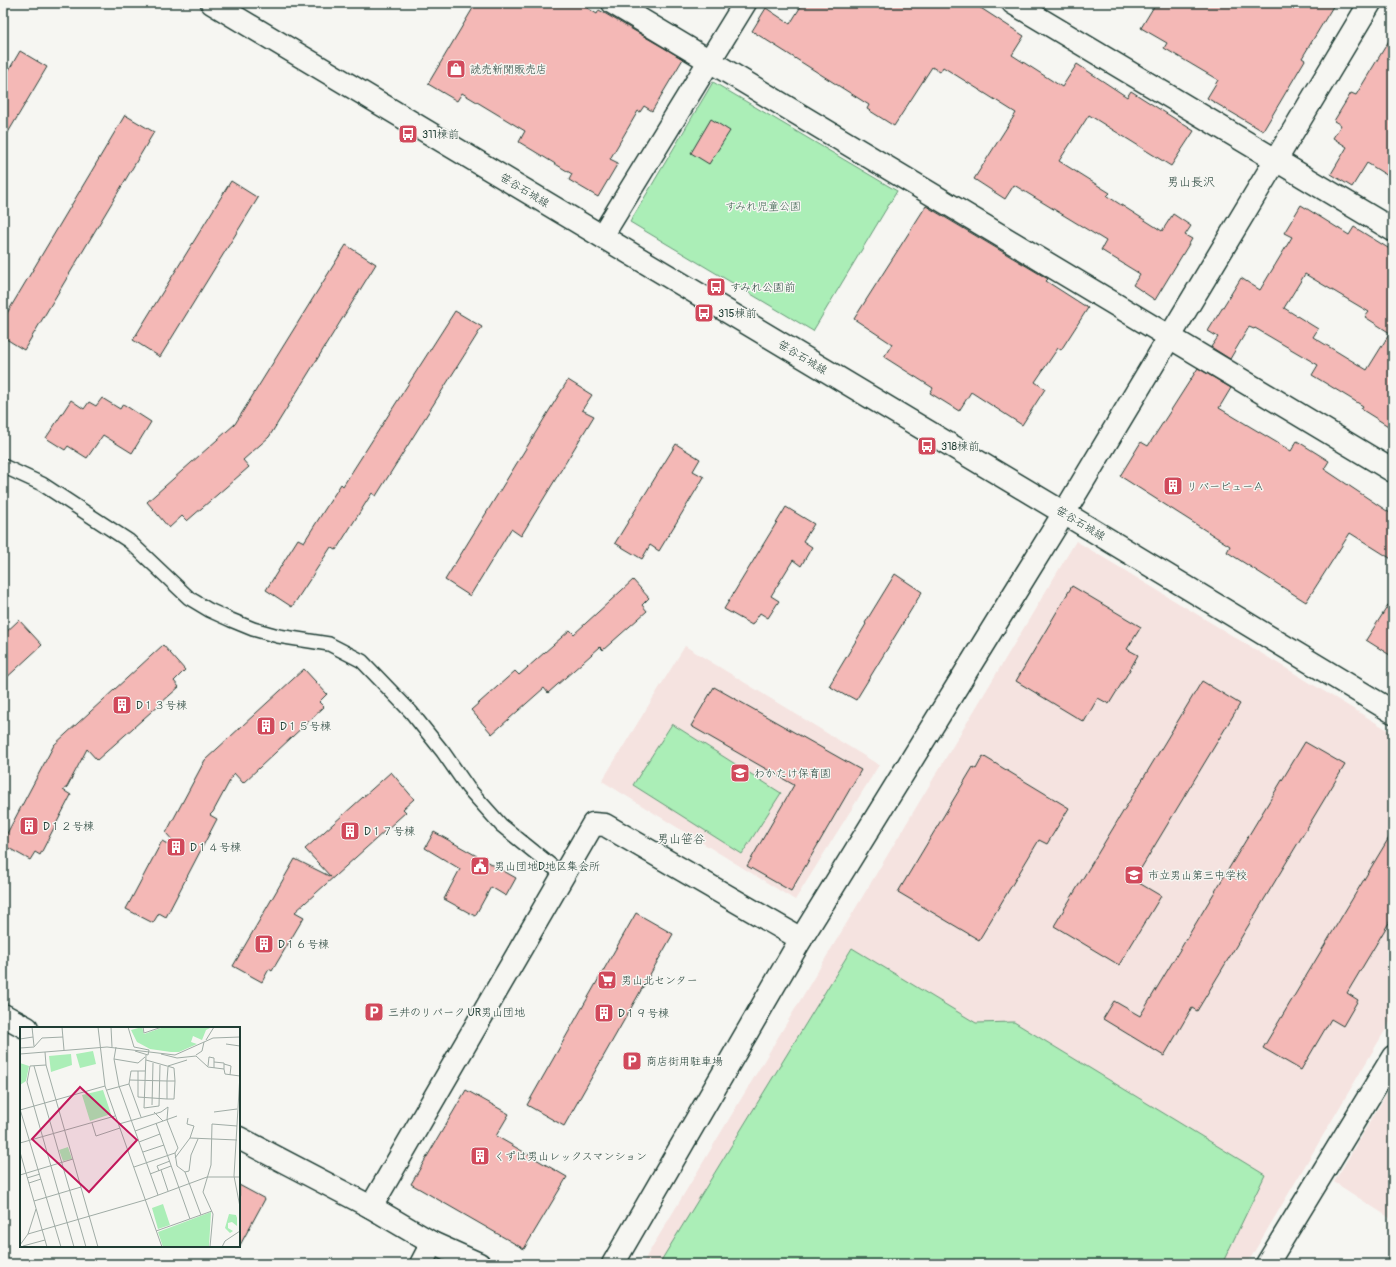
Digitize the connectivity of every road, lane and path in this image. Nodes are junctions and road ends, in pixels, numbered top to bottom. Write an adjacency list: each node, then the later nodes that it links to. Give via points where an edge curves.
1 (212, 3): 9 (street, 笹谷石城線)
2 (613, 3): 6 (street)
3 (745, 3): 6 (street)
4 (1013, 3): 7 (street)
5 (1370, 3): 7 (street)
6 (709, 60): 9 (street); 10 (street)
7 (1276, 160): 8 (street); 10 (street)
8 (1393, 230)
9 (602, 236): 13 (street, 笹谷石城線)
10 (1169, 337): 12 (street); 13 (street)
11 (3, 466): 15 (lane, via 42,484 129,541 189,598 209,610 278,636 330,644 362,661 410,712 468,788 501,825)
12 (1393, 471)
13 (1064, 513): 14 (street, 笹谷石城線); 16 (street)
14 (1393, 712)
15 (563, 875): 16 (street, via 593,824 605,825); 21 (street)
16 (801, 940): 25 (street)
17 (3, 1015): 18 (street)
18 (25, 1027)
19 (1393, 1056): 26 (street)
20 (240, 1139): 21 (street)
21 (371, 1207): 22 (street)
22 (432, 1243): 23 (street); 24 (street)
23 (421, 1264)
24 (479, 1264)
25 (613, 1264)
26 (1267, 1264)

